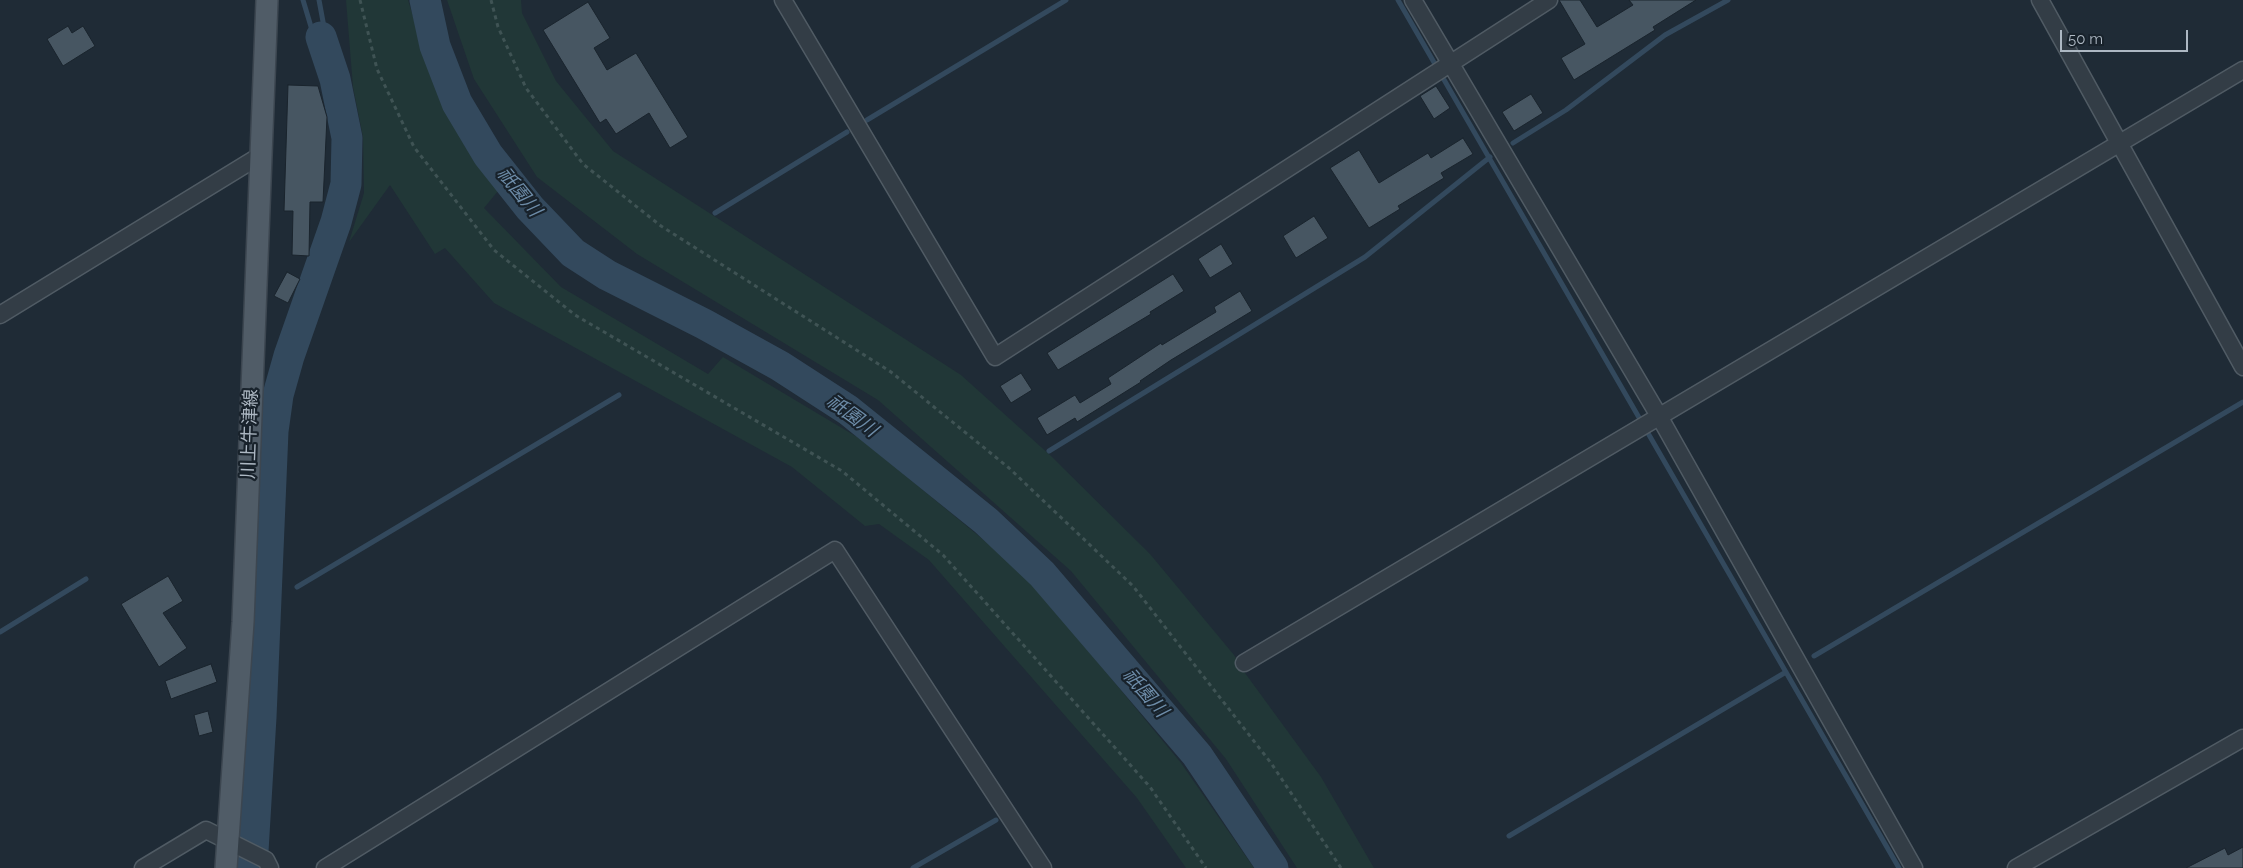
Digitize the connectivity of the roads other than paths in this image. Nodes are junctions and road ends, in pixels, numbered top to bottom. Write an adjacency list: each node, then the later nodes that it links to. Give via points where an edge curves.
1 (267, 0): 9 (main road, 川上牛津線)
2 (783, 0): 6 (street, via 995,357)
3 (1412, 0): 6 (street)
4 (1549, 0): 6 (street)
5 (2040, 0): 8 (street)
6 (1450, 63): 12 (street)
7 (2243, 70): 8 (street)
8 (2118, 142): 11 (street); 12 (street)
9 (261, 155): 10 (street); 15 (main road, 川上牛津線, via 243,622)
10 (0, 315)
11 (2243, 367)
12 (1659, 416): 13 (street); 21 (street)
13 (1244, 662)
14 (2243, 738): 22 (street)
15 (228, 840): 16 (street); 17 (street, via 206,830); 18 (main road, 川上牛津線)
16 (268, 864)
17 (143, 868)
18 (226, 868)
19 (325, 868): 20 (street, via 835,550)
20 (1043, 868)
21 (1914, 868)
22 (2016, 868)

